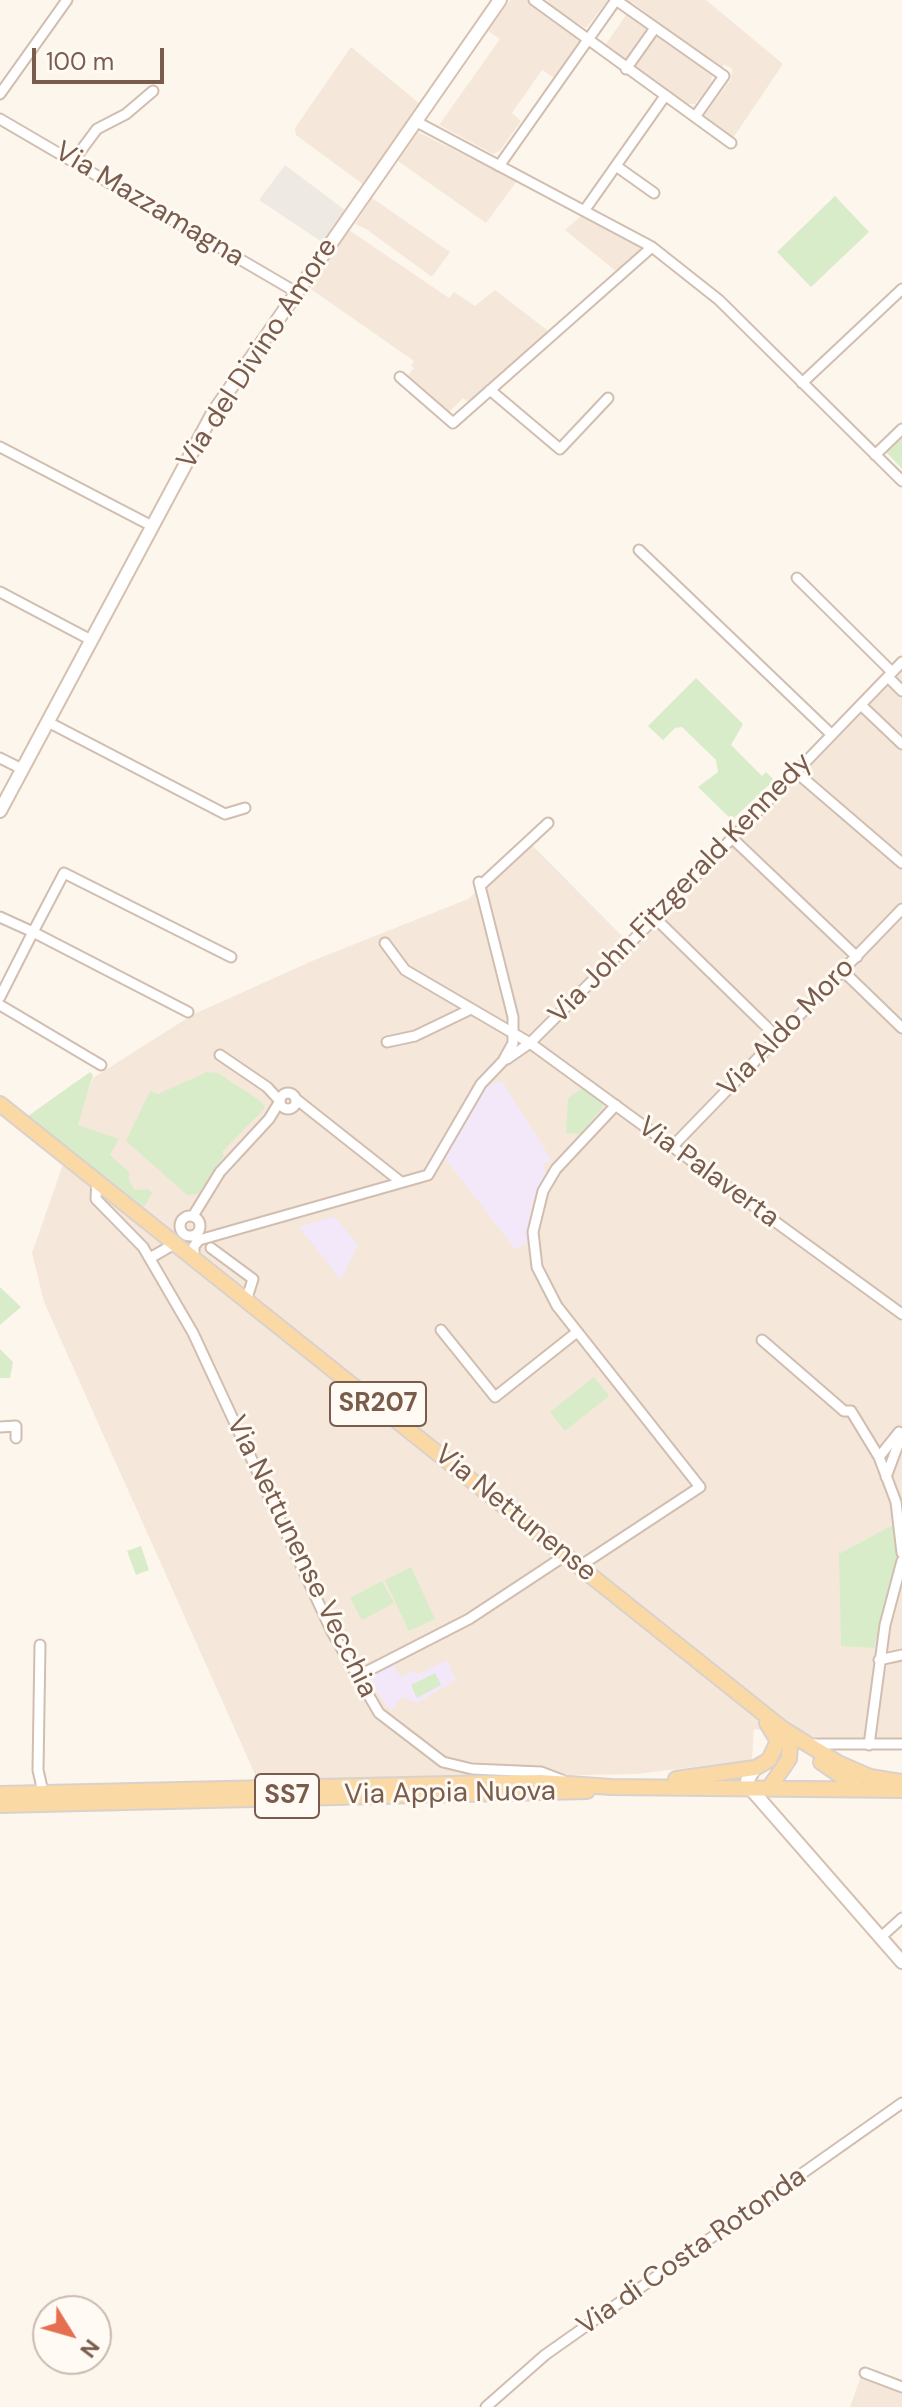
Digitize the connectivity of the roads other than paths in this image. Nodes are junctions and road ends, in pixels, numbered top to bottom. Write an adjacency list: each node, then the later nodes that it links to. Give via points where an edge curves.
1 (67, 0): 8 (street)
2 (500, 0): 12 (main road, Via del Divino Amore)
3 (534, 0): 5 (street)
4 (655, 28): 5 (street, via 616,0); 6 (street); 10 (street, via 724,76)
5 (588, 40): 6 (street); 15 (street)
6 (626, 69): 9 (street)
7 (153, 91): 14 (street, via 130,112 97,129)
8 (0, 94)
9 (665, 96): 10 (street); 16 (street)
10 (695, 117): 13 (street)
11 (0, 119): 14 (street, Via Mazzamagna)
12 (415, 121): 15 (street); 21 (main road, Via del Divino Amore)
13 (731, 143)
14 (73, 161): 21 (street, Via Mazzamagna)
15 (499, 166): 18 (street)
16 (616, 166): 17 (street); 18 (street)
17 (654, 193)
18 (584, 211): 19 (street)
19 (652, 247): 23 (street, via 719,300); 24 (street)
20 (902, 289): 23 (street)
21 (296, 292): 30 (main road, Via del Divino Amore, via 217,406)
22 (400, 377): 24 (street, via 453,423)
23 (802, 383): 28 (street)
24 (490, 390): 25 (street, via 560,449)
25 (608, 398)
26 (902, 429): 28 (street)
27 (0, 447): 30 (street)
28 (875, 455): 29 (street)
29 (902, 481)
30 (150, 525): 34 (main road, Via del Divino Amore)
31 (639, 550): 40 (street, Via John Fitzgerald Kennedy)
32 (797, 578): 36 (street)
33 (0, 592): 34 (street)
34 (91, 640): 39 (main road, Via del Divino Amore)
35 (902, 662): 36 (street, Via John Fitzgerald Kennedy)
36 (890, 674): 37 (street); 38 (street, Via John Fitzgerald Kennedy)
37 (902, 691)
38 (861, 705): 40 (street, Via John Fitzgerald Kennedy); 41 (street)
39 (48, 722): 43 (main road, Via del Divino Amore); 45 (street, via 225,814)
40 (831, 734): 44 (street, Via John Fitzgerald Kennedy)
41 (902, 744)
42 (0, 758): 43 (street)
43 (22, 769): 46 (main road, Via del Divino Amore)
44 (796, 772): 48 (street, Via John Fitzgerald Kennedy); 49 (street)
45 (245, 808)
46 (0, 811)
47 (548, 823): 63 (street, via 479,884)
48 (732, 838): 52 (street, Via John Fitzgerald Kennedy); 56 (street)
49 (902, 863)
50 (902, 909): 56 (street, Via Aldo Moro)
51 (0, 917): 53 (street)
52 (655, 918): 64 (street); 66 (street, Via John Fitzgerald Kennedy)
53 (33, 932): 55 (street, via 64,873); 58 (street); 61 (street)
54 (385, 943): 60 (street, Via Palaverta, via 405,970)
55 (231, 957)
56 (857, 957): 57 (street, Via Aldo Moro)
57 (843, 971): 62 (street); 64 (street, Via Aldo Moro)
58 (0, 997)
59 (0, 1005): 69 (street)
60 (469, 1010): 63 (street, Via Palaverta); 65 (street, via 415,1036)
61 (188, 1012)
62 (902, 1028)
63 (513, 1033): 66 (street, Via Palaverta); 68 (street)
64 (777, 1037): 73 (street, Via Aldo Moro)
65 (387, 1042)
66 (530, 1043): 68 (street, Via John Fitzgerald Kennedy); 71 (street, Via Palaverta)
67 (220, 1055): 70 (street)
68 (503, 1061): 75 (street, via 481,1084 428,1175)
69 (101, 1065)
70 (288, 1102): 75 (street); 76 (street, via 220,1172)
71 (616, 1105): 73 (street, Via Palaverta); 85 (street, via 556,1169 537,1209 533,1232 537,1267 549,1296)
72 (1, 1107): 74 (main road, Via Nettunense / SR207)
73 (672, 1147): 83 (street, Via Palaverta)
74 (97, 1179): 78 (main road, Via Nettunense / SR207); 80 (street, Via Nettunense Vecchia, via 96,1199)
75 (401, 1182): 81 (street, via 199,1240)
76 (193, 1216): 77 (street); 77 (street, via 201,1223 196,1236 182,1233)
77 (182, 1220): 78 (street)
78 (172, 1240): 80 (street); 81 (main road, Via Nettunense / SR207)
79 (211, 1248): 82 (street, via 253,1279)
80 (150, 1258): 100 (street, Via Nettunense Vecchia, via 193,1333)
81 (194, 1258): 82 (main road, Via Nettunense / SR207)
82 (247, 1298): 93 (main road, Via Nettunense / SR207)
83 (902, 1314)
84 (441, 1330): 85 (street, via 495,1397)
85 (577, 1332): 95 (street, via 700,1487)
86 (762, 1340): 90 (street, via 844,1411 851,1411)
87 (0, 1427): 89 (street, via 16,1426)
88 (902, 1432): 90 (street); 91 (street)
89 (16, 1438)
90 (879, 1457): 91 (street)
91 (886, 1477): 92 (street, via 896,1502)
92 (902, 1553)
93 (566, 1555): 95 (main road, Via Nettunense / SR207); 100 (street, via 469,1619)
94 (902, 1561): 96 (street)
95 (580, 1566): 101 (main road, Via Nettunense / SR207)
96 (898, 1591): 99 (street)
97 (40, 1645): 115 (street, via 38,1770)
98 (902, 1655): 99 (street)
99 (879, 1660): 105 (street)
100 (356, 1677): 108 (street, Via Nettunense Vecchia, via 379,1713 443,1762 472,1769 541,1772)
101 (755, 1706): 102 (main road, Via Nettunense); 106 (main road, via 778,1741 769,1760)
102 (783, 1729): 103 (main road, Via Nettunense); 112 (main road, via 789,1759)
103 (805, 1744): 105 (street); 107 (main road, via 870,1777); 113 (main road)
104 (902, 1744): 105 (street)
105 (869, 1745)
106 (755, 1768): 110 (main road); 111 (main road, via 747,1781)
107 (902, 1782)
108 (569, 1783): 109 (main road, Via Appia Nuova / SS7); 115 (main road, Via Appia Nuova / SS7)
109 (611, 1787): 110 (main road, Via Appia Nuova / SS7); 117 (main road, Via Appia Nuova / SS7, via 573,1793)
110 (634, 1787): 111 (main road, Via Appia Nuova / SS7)
111 (750, 1788): 112 (main road, Via Appia Nuova / SS7); 118 (main road)
112 (769, 1788): 113 (main road, Via Appia Nuova / SS7); 118 (main road)
113 (861, 1789): 114 (main road, Via Appia Nuova / SS7)
114 (902, 1790)
115 (43, 1792): 116 (main road, Via Appia Nuova / SS7)
116 (0, 1794)
117 (0, 1805)
118 (768, 1805): 120 (main road)
119 (902, 1918): 120 (street)
120 (881, 1937): 121 (main road)
121 (902, 1962)
122 (902, 2103): 125 (street, Via di Costa Rotonda, via 545,2355)
123 (865, 2373): 124 (street)
124 (902, 2387)
125 (486, 2407)

